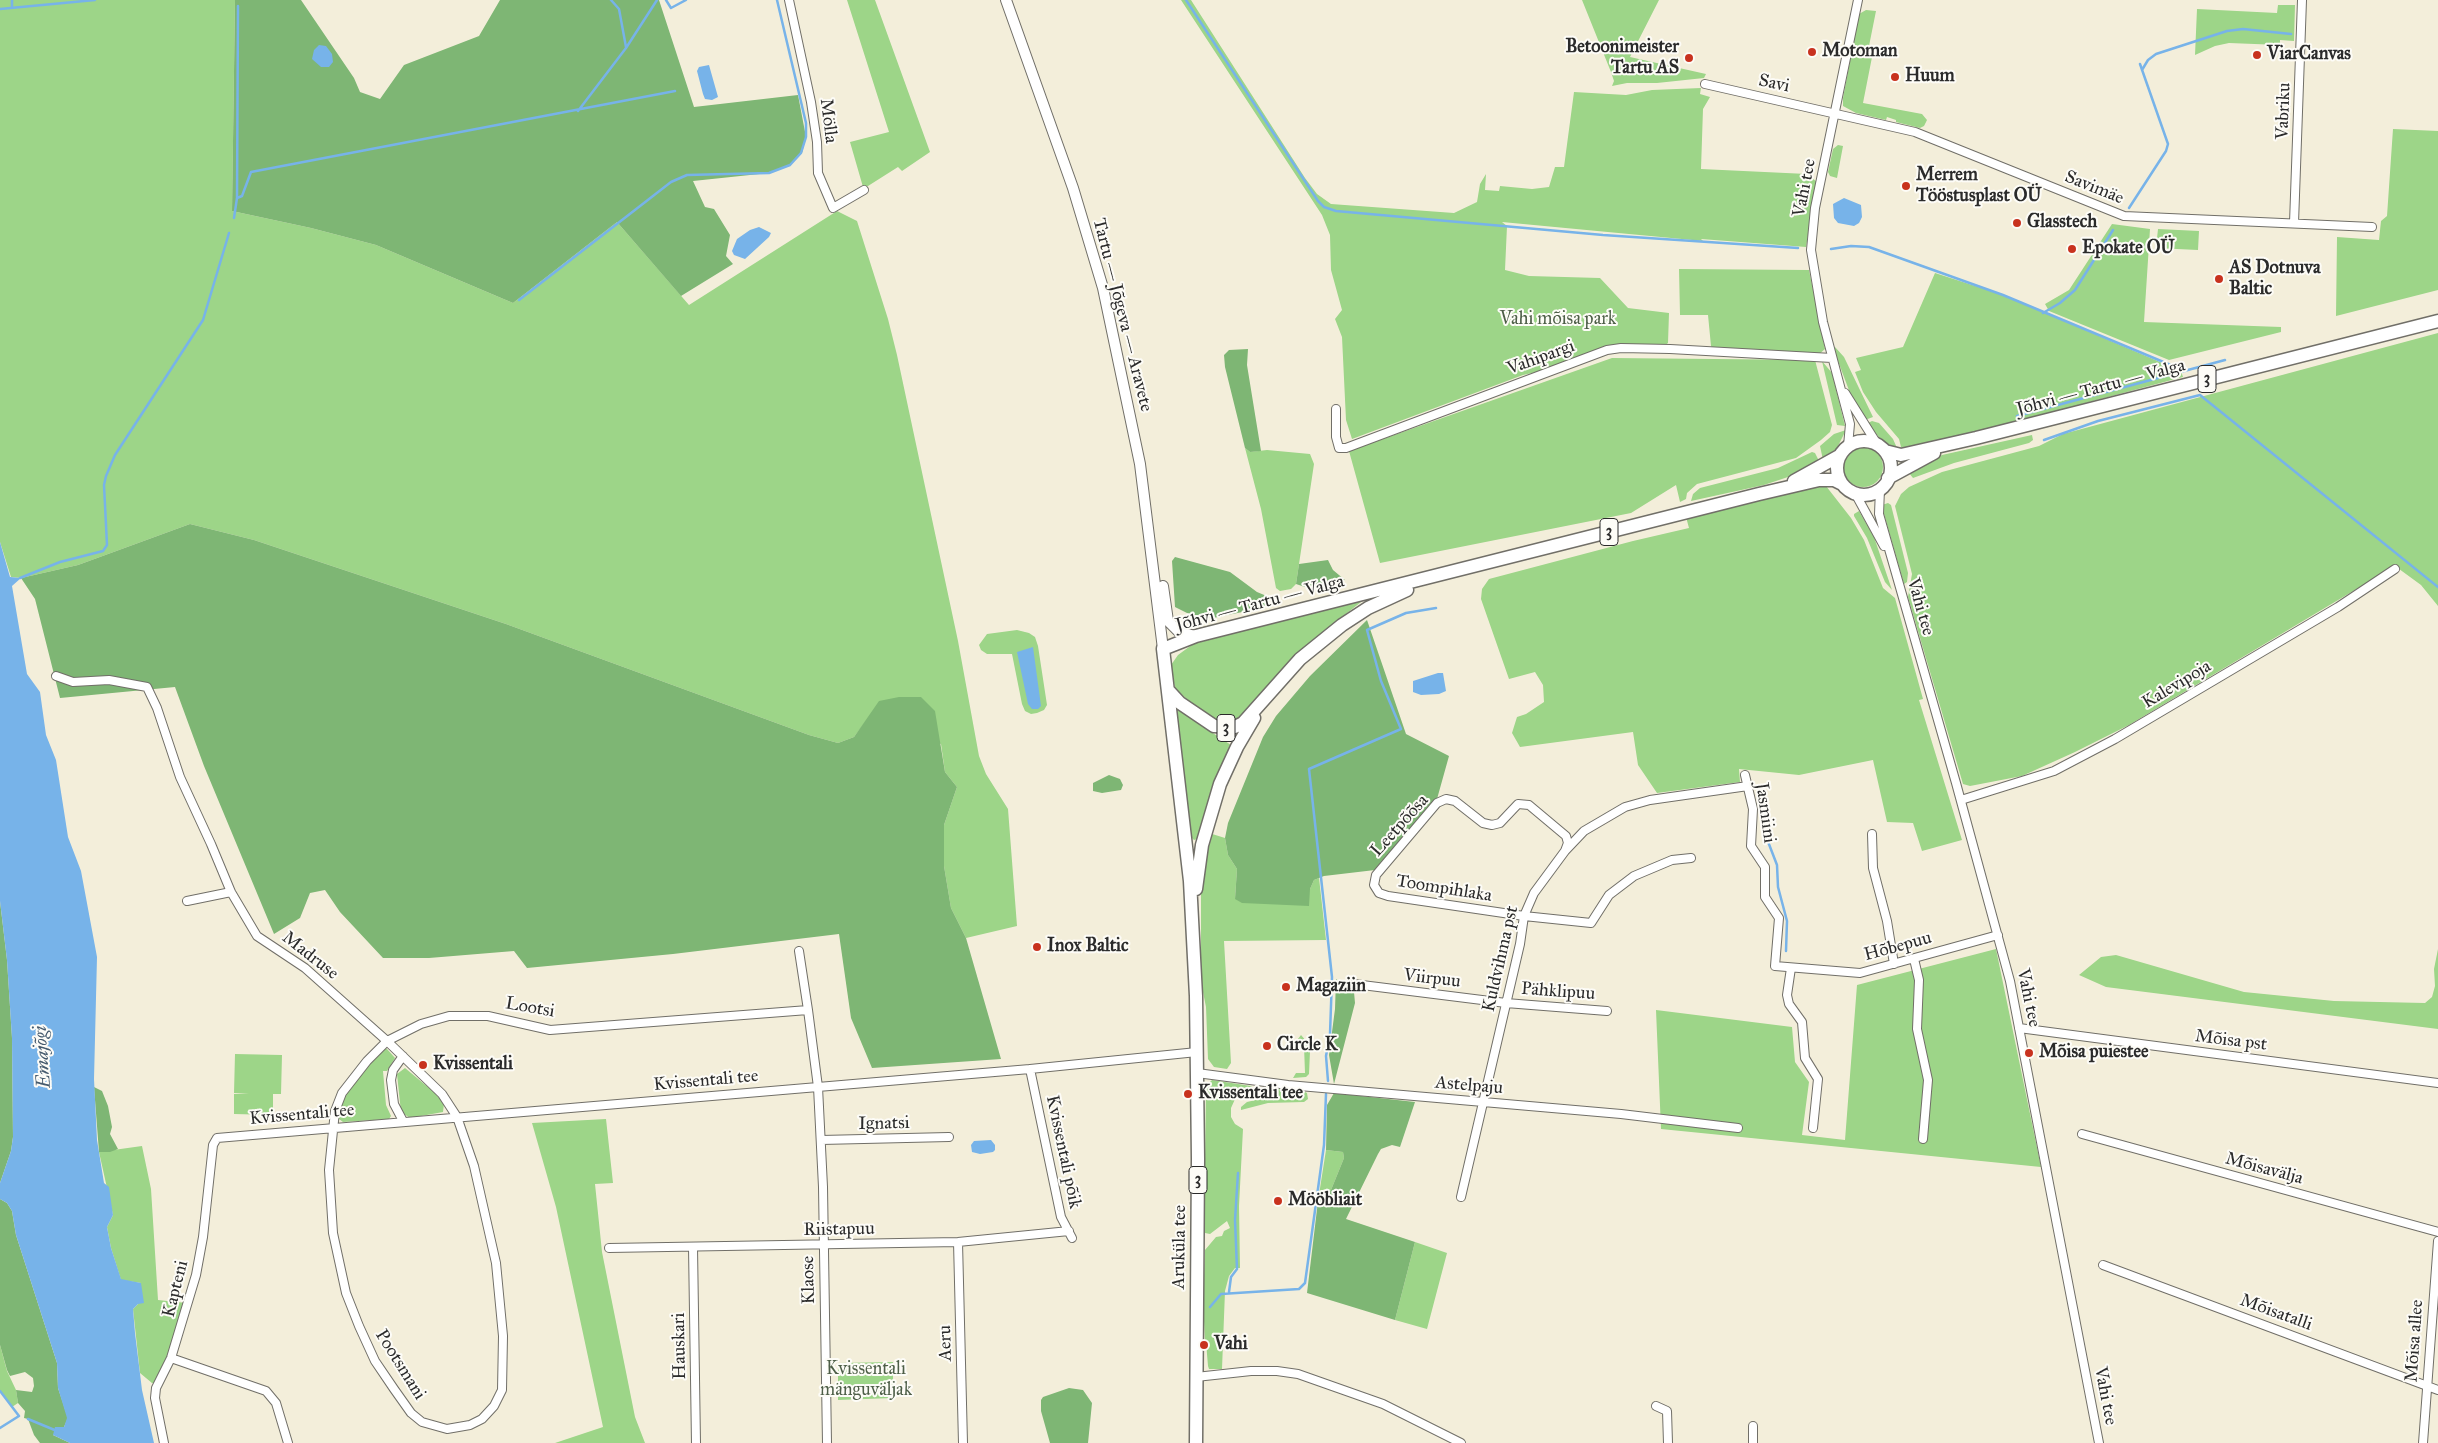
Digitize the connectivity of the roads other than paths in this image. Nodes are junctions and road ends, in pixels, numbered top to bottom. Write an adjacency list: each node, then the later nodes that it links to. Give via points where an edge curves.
1 (789, 0): 7 (street, Mölla, via 814,118 818,173 833,208)
2 (1006, 0): 23 (main road, Tartu — Jõgeva — Aravete, via 1073,188 1102,288 1138,453)
3 (1858, 0): 6 (street, Vahi tee)
4 (2302, 0): 8 (street, Vabriku)
5 (1706, 84): 6 (street, Savi)
6 (1836, 113): 8 (street, Savimäe, via 1915,132 2124,216); 11 (street, Vahi tee, via 1815,208 1811,250)
7 (864, 190)
8 (2294, 222): 9 (street, Savimäe)
9 (2372, 227)
10 (2438, 321): 14 (highway, Jõhvi — Tartu — Valga / 3)
11 (1832, 358): 12 (street, Vahi tee); 13 (street, Vahipargi, via 1670,348 1607,350 1346,448 1339,448 1336,437)
12 (1839, 381): 15 (street, via 1850,426); 16 (street, via 1857,416)
13 (1336, 409)
14 (1976, 438): 16 (highway, Jõhvi — Tartu — Valga / 3, via 1901,455); 18 (highway, Jõhvi — Tartu — Valga / 3, via 1937,452)
15 (1848, 446): 16 (highway, Jõhvi — Tartu — Valga / 3, via 1862,441); 17 (highway, Jõhvi — Tartu — Valga / 3)
16 (1881, 448): 18 (highway, via 1890,464)
17 (1839, 456): 19 (highway, via 1837,470); 22 (highway, Jõhvi — Tartu — Valga / 3, via 1802,478)
18 (1888, 478): 20 (highway, Jõhvi — Tartu — Valga / 3)
19 (1842, 484): 21 (highway, Jõhvi — Tartu — Valga / 3); 22 (highway, Jõhvi — Tartu — Valga / 3, via 1834,480 1819,480)
20 (1880, 489): 21 (highway, via 1872,493); 24 (street, Vahi tee, via 1878,514)
21 (1855, 493): 24 (street, Vahi tee)
22 (1759, 494): 26 (highway, Jõhvi — Tartu — Valga / 3)
23 (1151, 543): 27 (main road, via 1158,554 1168,621 1179,632); 28 (main road, Tartu — Jõgeva — Aravete)
24 (1893, 568): 34 (street, Vahi tee)
25 (2395, 569): 34 (street, Kalevipoja, via 2338,607 2115,739 2054,771)
26 (1460, 570): 27 (highway, Jõhvi — Tartu — Valga / 3); 30 (highway, via 1368,608 1306,654)
27 (1196, 636): 28 (highway, Jõhvi — Tartu — Valga / 3)
28 (1163, 649): 31 (highway, Jõhvi — Tartu — Valga / 3)
29 (56, 676): 39 (street, Madruse, via 73,682 108,680 147,687 185,790)
30 (1278, 683): 31 (highway, 3, via 1243,723 1235,727 1214,726 1180,703); 43 (highway, via 1237,747 1210,814 1197,881)
31 (1168, 690): 43 (highway, Jõhvi — Tartu — Valga / 3, via 1190,882)
32 (1745, 775): 33 (street, Jasmiini)
33 (1748, 786): 36 (street, Kuldvihma pst, via 1650,800 1625,807 1584,831); 47 (street, Jasmiini, via 1753,808 1752,846 1765,867 1766,897 1779,918)
34 (1961, 800): 42 (street, Vahi tee)
35 (1872, 834): 46 (street, via 1873,868)
36 (1565, 850): 38 (street, Leetpõõsa, via 1568,844 1566,836 1528,805 1518,804 1500,823 1492,825 1483,823 1456,801 1446,800 1438,803); 41 (street, Kuldvihma pst, via 1534,892)
37 (1691, 858): 41 (street, via 1672,860 1634,876 1609,895 1591,923)
38 (1376, 875): 41 (street, Toompihlaka, via 1374,886 1379,893 1388,896)
39 (231, 892): 40 (street); 54 (street, Madruse, via 258,936 305,968)
40 (186, 901)
41 (1524, 916): 50 (street, Kuldvihma pst)
42 (1998, 935): 45 (street, Hõbepuu); 53 (street, Vahi tee)
43 (1194, 949): 55 (highway, Jõhvi — Tartu — Valga / 3)
44 (799, 951): 51 (street)
45 (1914, 959): 46 (street, Hõbepuu); 70 (street, via 1919,980 1917,1029 1928,1080)
46 (1894, 964): 48 (street, Hõbepuu, via 1860,973)
47 (1775, 966): 48 (street, Hõbepuu)
48 (1791, 968): 66 (street, via 1789,1004 1802,1022 1805,1058 1818,1079)
49 (1354, 984): 50 (street, Viirpuu)
50 (1506, 1003): 52 (street, Pähklipuu); 61 (street, Kuldvihma pst)
51 (808, 1010): 54 (street, Lootsi, via 550,1030 488,1016 449,1016 421,1024); 60 (street)
52 (1607, 1011)
53 (2019, 1028): 59 (street, Mõisa pst); 96 (street, Vahi tee)
54 (387, 1040): 56 (street, Madruse); 64 (street, Lootsi, via 342,1092 334,1111)
55 (1197, 1052): 57 (street, Kvissentali tee); 58 (highway, Aruküla tee / 3)
56 (403, 1056): 62 (street, Madruse, via 442,1094); 63 (street, via 393,1070 391,1080 394,1104)
57 (1030, 1069): 60 (street, Kvissentali tee); 74 (street, Kvissentali põik, via 1060,1217)
58 (1197, 1073): 61 (street, Astelpaju); 82 (highway, Aruküla tee / 3)
59 (2438, 1083)
60 (818, 1087): 62 (street, Kvissentali tee); 71 (street, Klaose)
61 (1483, 1103): 65 (street, Astelpaju, via 1621,1114); 72 (street, Kuldvihma pst)
62 (457, 1117): 63 (street, Kvissentali tee); 64 (street, Pootsmani, via 474,1166 496,1263 504,1359 502,1390 494,1406 482,1419 455,1429 422,1422 411,1413 375,1360 359,1326 346,1293 333,1233 329,1170)
63 (403, 1121): 64 (street, Kvissentali tee)
64 (332, 1128): 69 (street, Kvissentali tee)
65 (1738, 1128)
66 (1813, 1128)
67 (2082, 1134): 73 (street, Mõisavälja)
68 (949, 1137): 71 (street, Ignatsi)
69 (217, 1138): 81 (street, Kapteni, via 213,1145 202,1247)
70 (1923, 1139)
71 (820, 1140): 77 (street, Klaose)
72 (1461, 1197)
73 (2438, 1232)
74 (1070, 1234): 76 (street, Riistapuu)
75 (2438, 1241): 83 (street, Mõisa allee)
76 (958, 1242): 77 (street, Riistapuu); 91 (street, Aeru)
77 (823, 1245): 79 (street, Riistapuu); 90 (street, Klaose)
78 (609, 1248): 79 (street, Riistapuu)
79 (693, 1248): 89 (street, Hauskari)
80 (2103, 1265): 83 (street, Mõisatalli)
81 (172, 1358): 87 (street, Kapteni, via 156,1388); 88 (street, via 266,1391 276,1403)
82 (1196, 1377): 92 (highway, Aruküla tee / 3); 93 (street, via 1250,1371 1298,1374 1383,1404)
83 (2427, 1386): 84 (street, Mõisatalli); 97 (street, Mõisa allee)
84 (2438, 1390)
85 (1656, 1406): 94 (street, via 1667,1411)
86 (1753, 1426): 95 (street)
87 (164, 1443)
88 (288, 1443)
89 (696, 1443)
90 (827, 1443)
91 (963, 1443)
92 (1196, 1443)
93 (1461, 1443)
94 (1668, 1443)
95 (1753, 1443)
96 (2099, 1443)
97 (2423, 1443)

